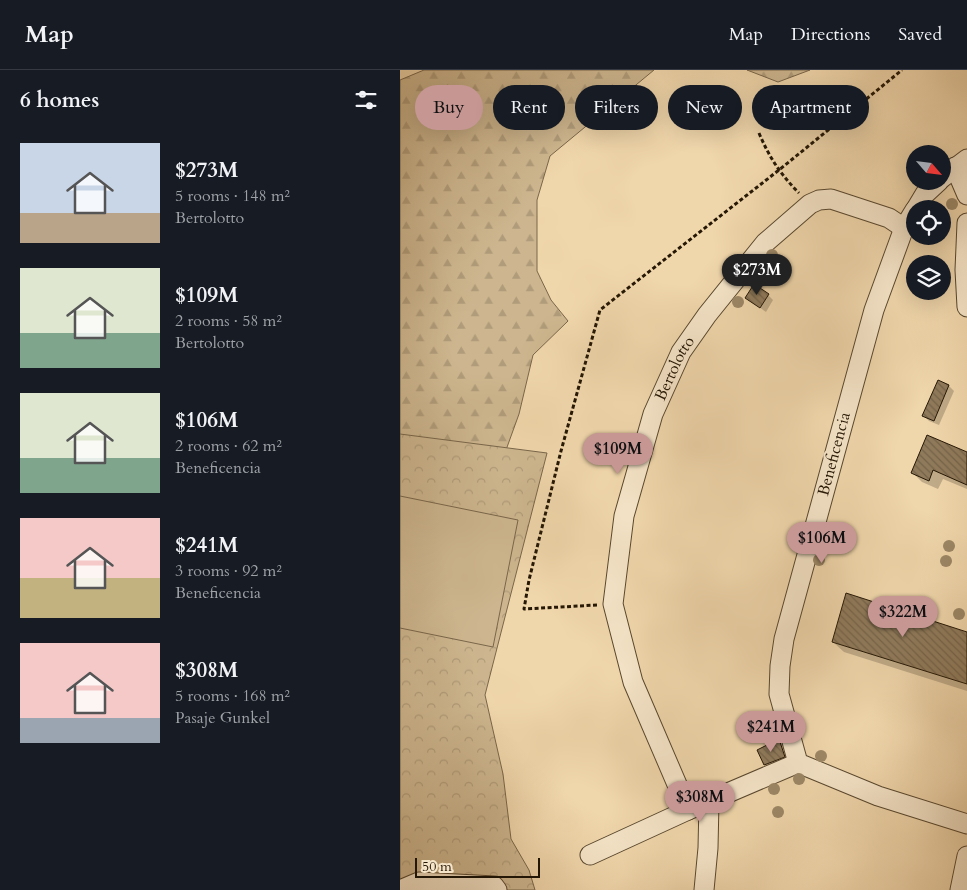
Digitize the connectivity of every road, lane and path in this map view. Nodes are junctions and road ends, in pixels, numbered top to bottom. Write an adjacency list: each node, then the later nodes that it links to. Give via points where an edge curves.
1 (902, 70): 4 (path)
2 (759, 133): 4 (path, via 767,154)
3 (955, 168): 6 (street)
4 (779, 170): 8 (path); 13 (path, via 600,310 560,451 528,580 524,609)
5 (929, 190): 7 (street, Beneficencia)
6 (967, 196)
7 (921, 200)
8 (810, 204): 11 (street, via 831,199 889,218); 13 (street, Bertolotto, via 765,243 681,352 653,414 624,516)
9 (967, 223): 12 (street)
10 (906, 225): 11 (street, Beneficencia)
11 (904, 228): 14 (street, Beneficencia, via 874,310 784,639 779,694)
12 (967, 305)
13 (613, 604): 16 (street, Bertolotto, via 632,682)
14 (798, 763): 15 (street); 17 (street, via 878,796)
15 (709, 802): 16 (street); 22 (street)
16 (688, 810): 18 (street)
17 (967, 824)
18 (590, 855)
19 (967, 856): 23 (street)
20 (400, 890): 21 (street, via 419,882 494,886)
21 (497, 890)
22 (704, 890)
23 (960, 890)

